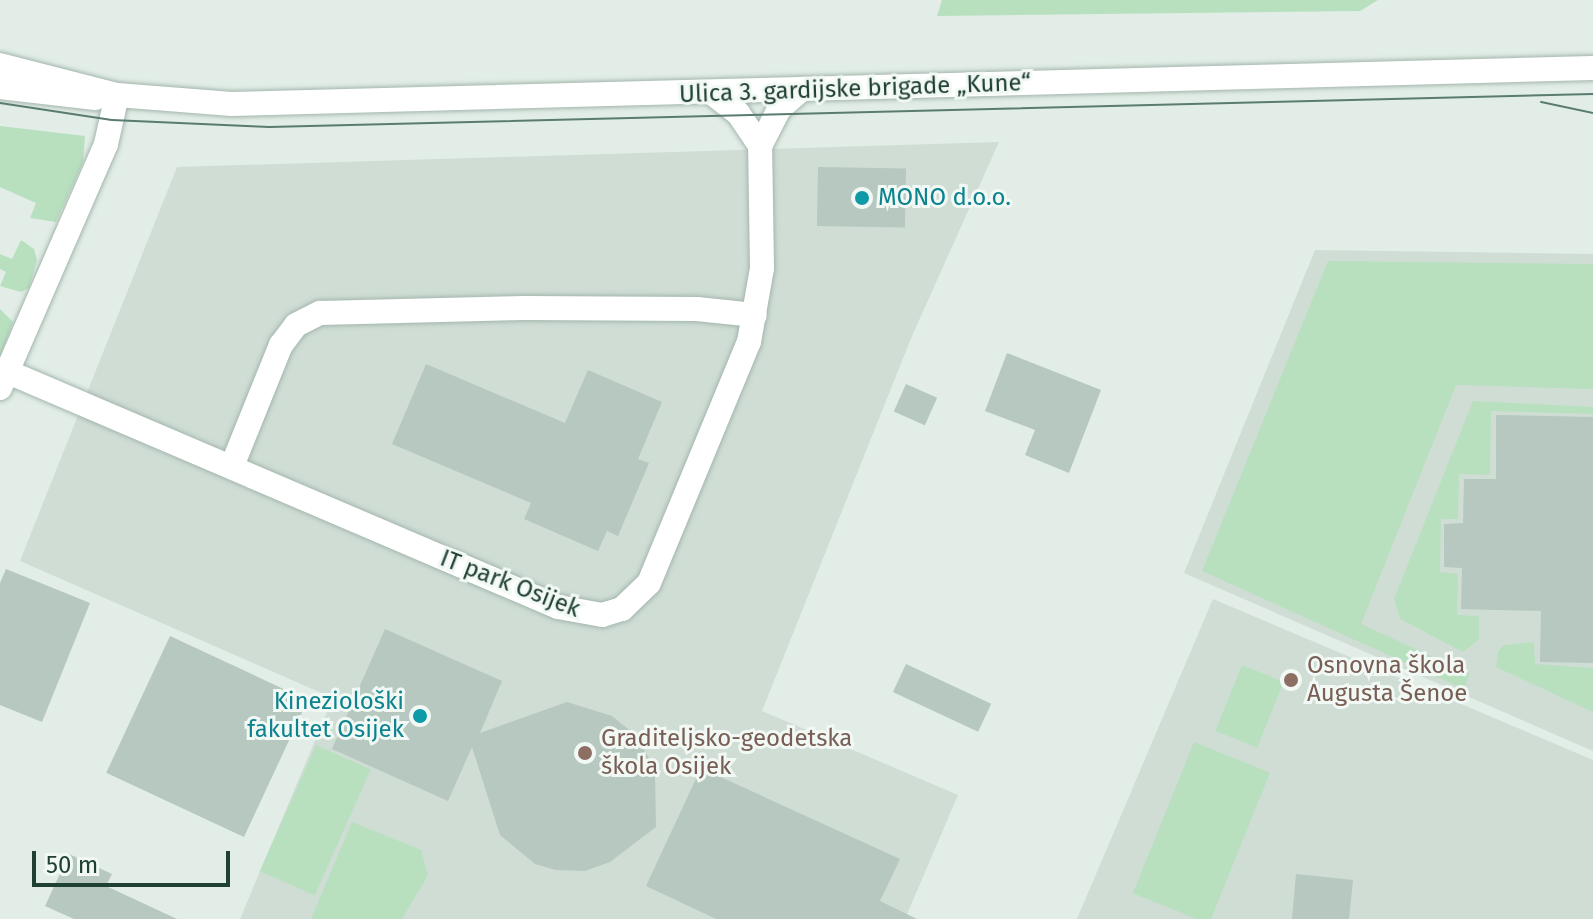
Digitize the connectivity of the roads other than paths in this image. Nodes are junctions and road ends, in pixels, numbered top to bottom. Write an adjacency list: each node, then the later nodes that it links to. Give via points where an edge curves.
1 (0, 65): 6 (street, Ulica 3. gardijske brigade „Kune“)
2 (1593, 68): 4 (street, Ulica 3. gardijske brigade „Kune“)
3 (0, 87): 6 (street, Ulica 3. gardijske brigade „Kune“, via 54,97)
4 (800, 91): 5 (street, Ulica 3. gardijske brigade „Kune“); 7 (street, IT park Osijek, via 779,109)
5 (712, 93): 6 (street, Ulica 3. gardijske brigade „Kune“, via 232,104); 7 (street, via 738,113)
6 (117, 95): 9 (street, via 106,144)
7 (760, 146): 8 (street, IT park Osijek, via 762,268)
8 (755, 315): 10 (street, via 697,309 540,308 320,313 296,325 281,345); 10 (street, IT park Osijek, via 740,369 649,583 637,599 602,615 558,607)
9 (4, 380): 10 (street, IT park Osijek)
10 (232, 466)

